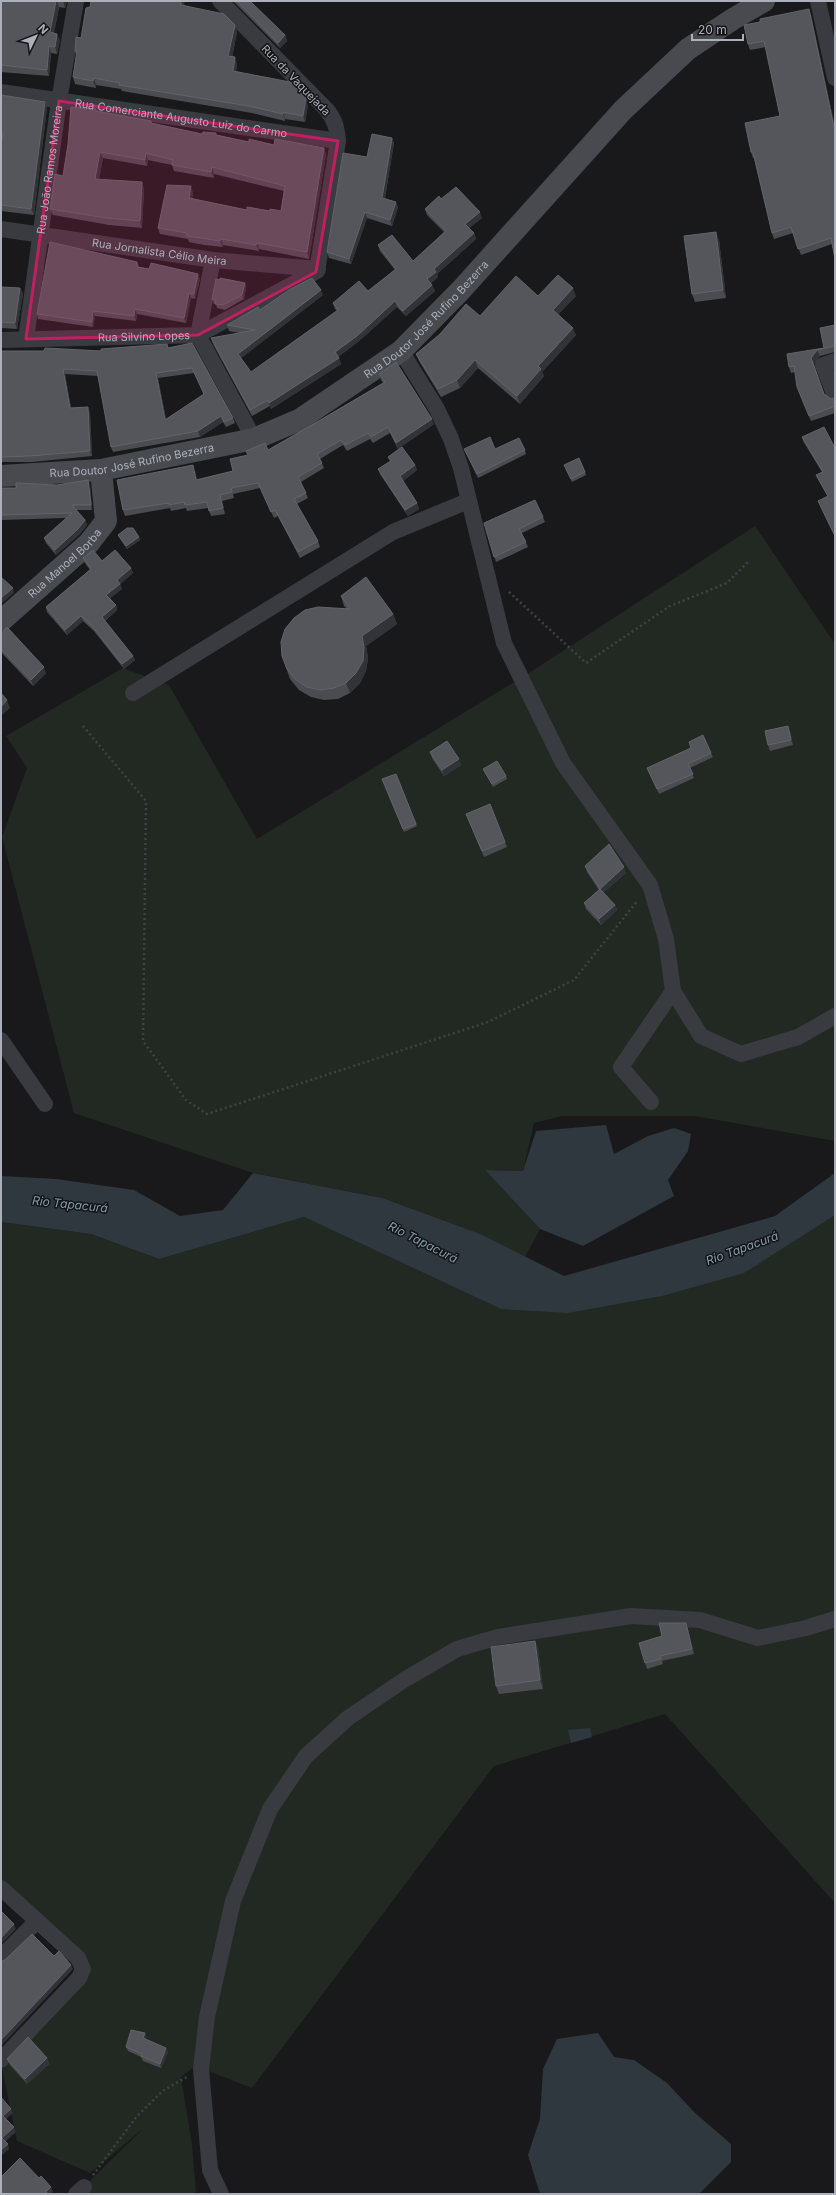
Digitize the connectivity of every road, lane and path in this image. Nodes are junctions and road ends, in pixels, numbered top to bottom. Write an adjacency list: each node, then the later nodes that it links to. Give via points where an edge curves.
1 (76, 1): 7 (street, Rua João Ramos Moreira)
2 (220, 1): 8 (street, Rua da Vaquejada, via 327,110 338,128)
3 (764, 1): 16 (main road, Rua Doutor José Rufino Bezerra, via 688,49 623,110 461,290)
4 (818, 1): 5 (street)
5 (835, 78)
6 (1, 92): 7 (street, Rua Comerciante Augusto Luiz do Carmo)
7 (59, 101): 8 (street, Rua Comerciante Augusto Luiz do Carmo); 10 (street, Rua João Ramos Moreira)
8 (338, 141): 12 (street, Rua da Vaquejada)
9 (1, 229): 10 (street, Rua Jornalista Célio Meira)
10 (40, 235): 11 (street, Rua Jornalista Célio Meira); 15 (street, Rua João Ramos Moreira)
11 (213, 260): 12 (street, Rua Jornalista Célio Meira); 13 (street)
12 (318, 269): 13 (street, Rua Silvino Lopes, via 312,275)
13 (198, 335): 15 (street, Rua Silvino Lopes); 19 (street)
14 (1, 340): 15 (street, Rua Silvino Lopes)
15 (26, 340)
16 (401, 351): 19 (main road, Rua Doutor José Rufino Bezerra, via 299,420); 22 (street, via 437,409 451,439)
17 (835, 361): 18 (street, via 823,364)
18 (835, 396)
19 (254, 439): 20 (main road, Rua Doutor José Rufino Bezerra)
20 (101, 470): 21 (main road, Rua Doutor José Rufino Bezerra); 25 (main road, Rua Manoel Borba, via 106,521 90,543)
21 (1, 476)
22 (468, 501): 24 (street); 26 (street, via 393,532)
23 (748, 562): 24 (path, via 727,583 670,606 586,663)
24 (488, 573): 28 (street, via 504,643 563,763)
25 (1, 621)
26 (133, 693)
27 (83, 726): 28 (path, via 146,801 143,1041 186,1100 207,1114 488,1022 574,980)
28 (650, 885): 29 (street, via 666,939)
29 (673, 991): 30 (street, via 701,1036 741,1054 798,1038); 32 (street, via 621,1067)
30 (835, 1016)
31 (1, 1040): 33 (street)
32 (651, 1102)
33 (45, 1104)
34 (835, 1619): 39 (street, via 758,1638 700,1620 631,1616 498,1637 457,1649 404,1680 348,1718 306,1756 270,1809 233,1901 207,2017)
35 (1, 1888): 36 (street)
36 (37, 1921): 37 (street); 38 (street, via 78,1958 83,1969 79,1978)
37 (1, 1957)
38 (1, 2060)
39 (201, 2070): 40 (path, via 164,2090 137,2116); 41 (street, via 210,2170)
40 (80, 2191)
41 (221, 2194)

